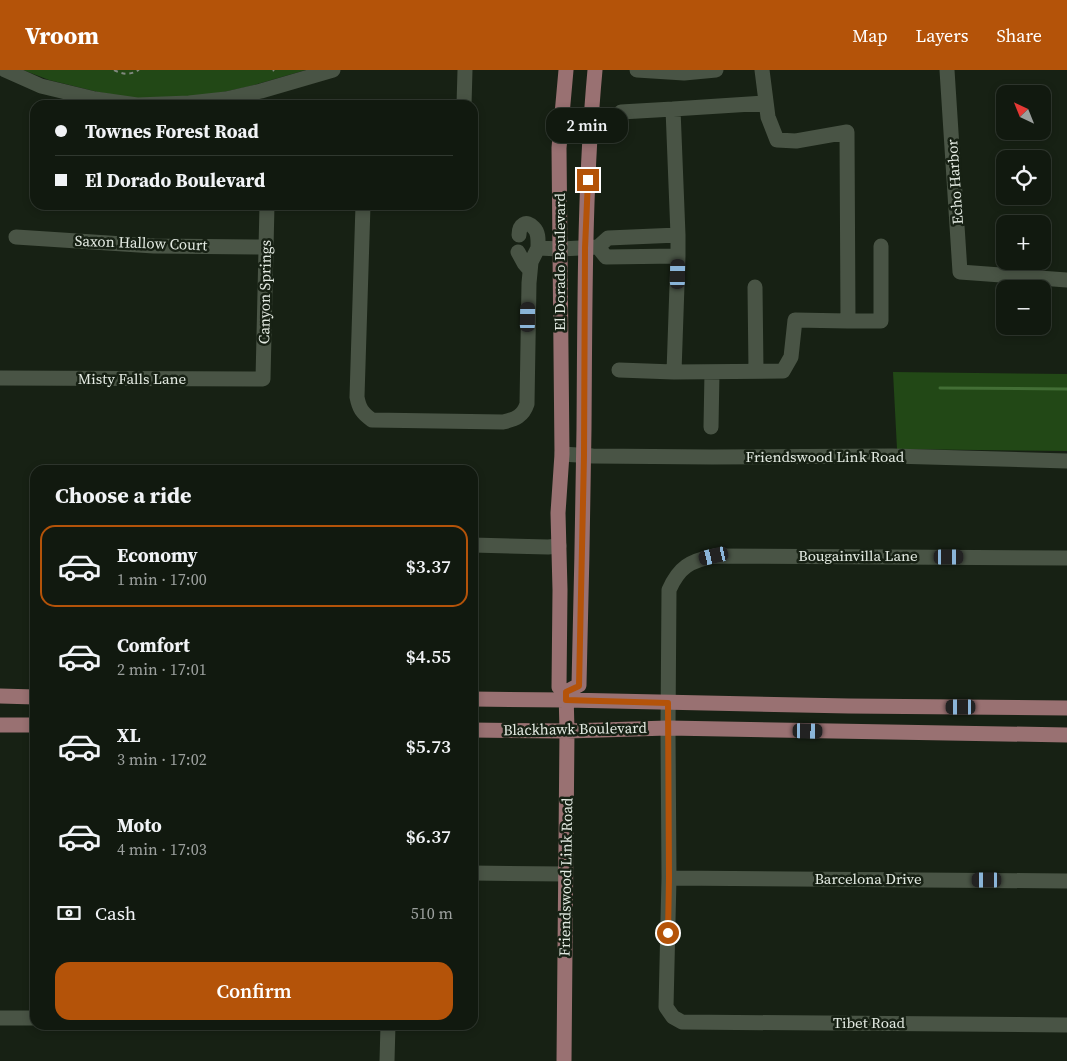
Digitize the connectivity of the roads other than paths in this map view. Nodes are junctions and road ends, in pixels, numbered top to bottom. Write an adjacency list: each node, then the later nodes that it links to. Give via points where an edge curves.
1 (5, 70): 11 (street, via 41,86)
2 (333, 70): 10 (street)
3 (465, 70): 13 (street)
4 (566, 70): 27 (main road, El Dorado Boulevard, via 559,148)
5 (595, 70): 26 (main road, El Dorado Boulevard, via 590,138)
6 (637, 70): 7 (street, via 684,73)
7 (716, 70)
8 (762, 70): 14 (street)
9 (948, 70): 32 (street, Echo Harbor, via 960,272)
10 (262, 98): 12 (street)
11 (103, 100)
12 (217, 100)
13 (464, 100)
14 (766, 103): 15 (street); 34 (street, via 777,140 796,141 847,132)
15 (673, 109): 16 (street); 20 (street)
16 (621, 112)
17 (267, 210): 24 (street, Canyon Springs)
18 (363, 210): 31 (street, via 356,397 359,408 372,420 504,422 519,417 527,404)
19 (519, 235): 25 (street, via 521,225 530,225 538,235)
20 (678, 235): 21 (street); 30 (street)
21 (655, 236): 26 (street, via 608,238); 29 (street)
22 (16, 238): 24 (street, Saxon Hallow Court, via 154,246)
23 (881, 246): 34 (street, via 881,321)
24 (266, 247): 40 (street, Canyon Springs)
25 (538, 248): 27 (street); 31 (street)
26 (592, 248): 27 (street); 29 (street, via 606,257); 43 (main road, El Dorado Boulevard)
27 (561, 249): 42 (main road, El Dorado Boulevard)
28 (518, 252): 31 (street)
29 (656, 256): 30 (street)
30 (678, 256): 36 (street)
31 (530, 270)
32 (1067, 280)
33 (755, 287): 38 (street)
34 (848, 321): 38 (street, via 795,320 791,357 783,371)
35 (619, 370): 36 (street)
36 (674, 372): 37 (street)
37 (712, 372): 38 (street); 41 (street)
38 (756, 372)
39 (0, 378): 40 (street, Misty Falls Lane)
40 (263, 379)
41 (711, 427)
42 (562, 454): 43 (street, Friendswood Link Road); 46 (main road, Friendswood Link Road)
43 (584, 456): 44 (street, Friendswood Link Road, via 892,456); 49 (main road, via 579,686)
44 (1067, 461)
45 (478, 545): 46 (street)
46 (559, 546): 49 (main road, Friendswood Link Road, via 558,687)
47 (1067, 558): 52 (street, Bougainvilla Lane, via 714,556 698,559 682,569 669,590)
48 (0, 696): 50 (main road)
49 (566, 696): 51 (main road, Blackhawk Boulevard); 52 (main road, Blackhawk Boulevard); 60 (main road, Friendswood Link Road)
50 (30, 697)
51 (478, 699)
52 (668, 703): 53 (main road, Blackhawk Boulevard); 58 (street)
53 (849, 706): 54 (main road, Blackhawk Boulevard); 61 (main road)
54 (999, 707): 55 (main road, Blackhawk Boulevard); 62 (main road)
55 (1067, 708)
56 (0, 725): 57 (main road)
57 (30, 725)
58 (668, 728): 60 (main road, Blackhawk Boulevard); 61 (main road, Blackhawk Boulevard); 66 (street)
59 (478, 730): 60 (main road, Blackhawk Boulevard)
60 (567, 731): 65 (main road, Friendswood Link Road)
61 (848, 732): 62 (main road, Blackhawk Boulevard)
62 (997, 734): 63 (main road, Blackhawk Boulevard)
63 (1067, 735)
64 (478, 873): 65 (street)
65 (565, 874): 73 (main road, Friendswood Link Road)
66 (669, 878): 67 (street, Barcelona Drive); 70 (street, Tibet Road, via 666,1007 673,1017 682,1022)
67 (1067, 881)
68 (0, 1018): 69 (street)
69 (30, 1018)
70 (1067, 1025)
71 (388, 1030): 72 (street)
72 (388, 1061)
73 (564, 1061)

